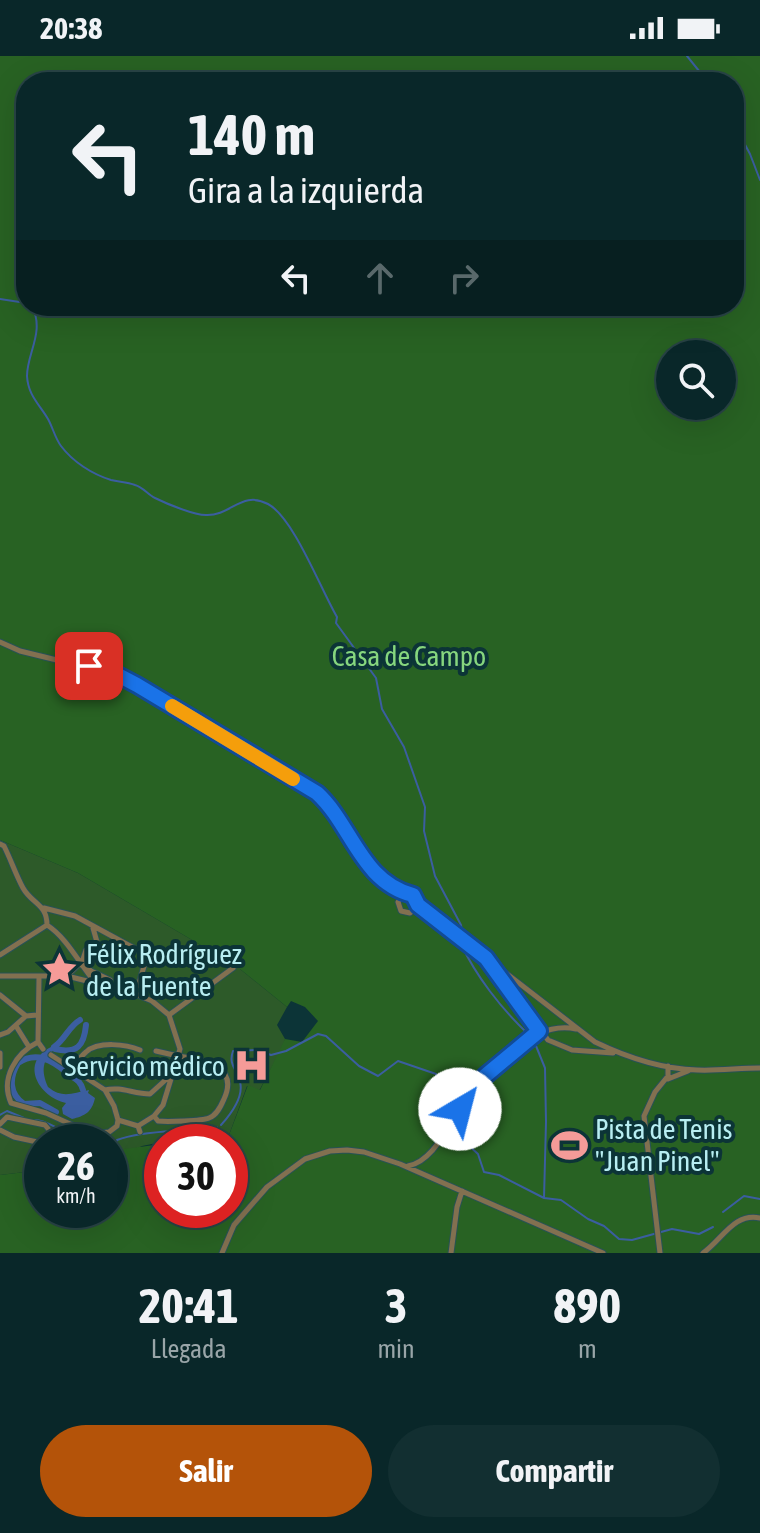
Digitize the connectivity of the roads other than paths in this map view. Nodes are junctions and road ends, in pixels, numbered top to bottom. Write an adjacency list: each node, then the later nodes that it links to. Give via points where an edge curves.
1 (0, 642): 3 (street, via 118,675 317,793 361,857)
2 (0, 844): 5 (street, via 27,894)
3 (404, 894): 4 (street, via 413,895); 4 (street, via 398,902 401,911 410,913)
4 (418, 905): 9 (street)
5 (44, 908): 6 (street); 7 (street)
6 (47, 925): 8 (street); 10 (street)
7 (92, 927): 10 (street, via 97,942); 17 (street, via 143,953)
8 (0, 955)
9 (486, 958): 25 (street); 26 (street)
10 (81, 963): 13 (street); 15 (street); 16 (street)
11 (233, 968): 22 (street)
12 (0, 976): 14 (street)
13 (67, 976): 14 (street); 16 (street)
14 (39, 978): 21 (street)
15 (110, 980)
16 (94, 981): 18 (street)
17 (139, 984): 18 (street); 20 (street)
18 (131, 992): 20 (street)
19 (0, 995): 23 (street)
20 (143, 997): 22 (street)
21 (37, 1015): 23 (street); 28 (street)
22 (169, 1015): 36 (street)
23 (26, 1016): 24 (street)
24 (16, 1026): 27 (street); 29 (street)
25 (581, 1030): 26 (street); 35 (street)
26 (539, 1031): 35 (street, via 557,1046); 55 (street, via 485,1076)
27 (0, 1035)
28 (38, 1042): 29 (street); 30 (street)
29 (29, 1047): 46 (street, via 11,1068 6,1089)
30 (43, 1049)
31 (140, 1050): 39 (street, via 95,1046)
32 (156, 1051): 36 (street)
33 (0, 1053): 38 (street)
34 (51, 1055): 39 (street)
35 (622, 1055): 37 (street)
36 (178, 1056): 42 (street); 47 (street, via 214,1064 226,1078 227,1093 218,1110 204,1120 158,1121)
37 (667, 1066): 41 (street); 43 (street)
38 (0, 1067)
39 (72, 1068): 44 (street)
40 (760, 1068): 41 (street)
41 (692, 1070): 43 (street)
42 (172, 1074): 44 (street, via 150,1094 119,1087); 47 (street)
43 (664, 1081): 65 (street, via 644,1116)
44 (105, 1090): 48 (street)
45 (0, 1101): 46 (street)
46 (11, 1103): 51 (street)
47 (154, 1116): 48 (street, via 139,1129)
48 (118, 1120): 52 (street)
49 (0, 1124): 50 (street, via 7,1117)
50 (40, 1124)
51 (70, 1124)
52 (117, 1124)
53 (0, 1130): 54 (street)
54 (24, 1139)
55 (424, 1160): 56 (street); 57 (street); 58 (street)
56 (405, 1166): 57 (street); 62 (street, via 347,1150 305,1159 245,1210)
57 (419, 1172): 58 (street)
58 (431, 1177): 59 (street)
59 (462, 1191): 61 (street); 63 (street)
60 (760, 1218): 66 (street, via 739,1219)
61 (600, 1252): 64 (street)
62 (222, 1253)
63 (451, 1253)
64 (611, 1253)
65 (660, 1253)
66 (703, 1253)

